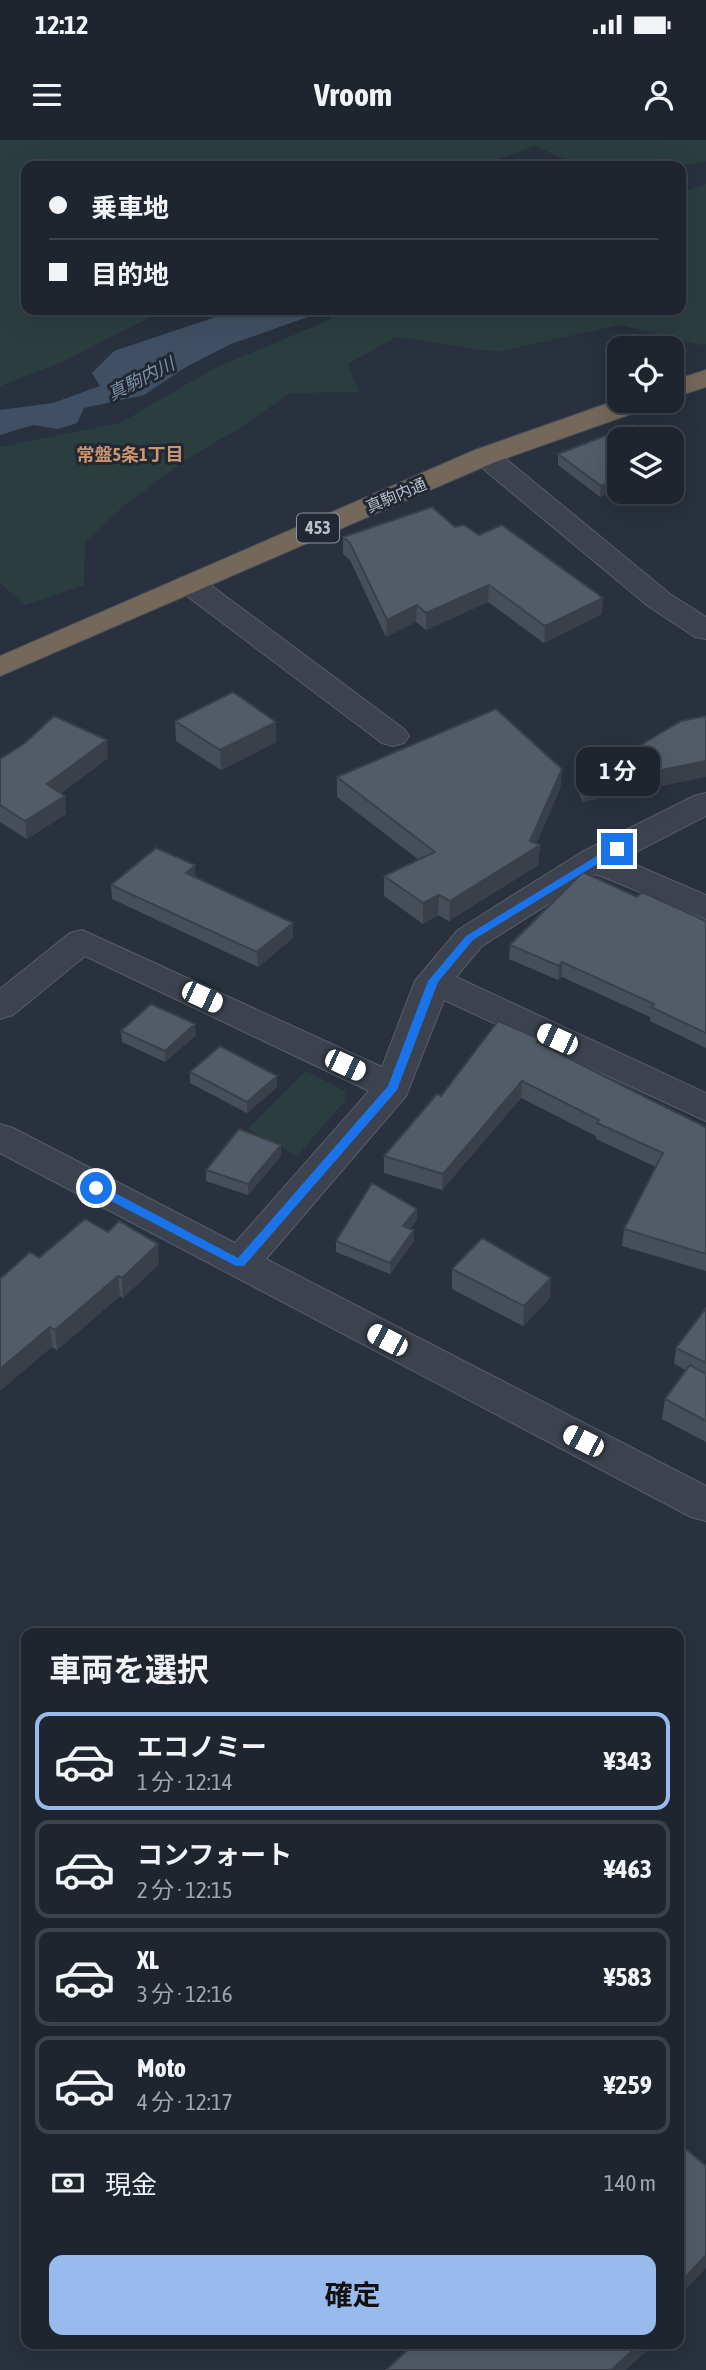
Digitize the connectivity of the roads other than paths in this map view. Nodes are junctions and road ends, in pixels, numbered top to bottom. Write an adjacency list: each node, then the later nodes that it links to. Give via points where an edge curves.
1 (706, 378): 2 (highway)
2 (684, 386)
3 (607, 413): 4 (highway, 真駒内通 / 453)
4 (485, 456): 5 (highway, 真駒内通 / 453); 6 (street, via 659,600)
5 (190, 584): 7 (highway, 真駒内通 / 453); 8 (street)
6 (706, 630)
7 (0, 667)
8 (393, 736)
9 (706, 803): 10 (street)
10 (594, 860): 11 (street); 12 (street, via 470,938)
11 (706, 908)
12 (433, 981): 14 (street); 15 (street)
13 (0, 1007): 14 (street, via 82,941)
14 (393, 1087): 17 (street)
15 (706, 1108)
16 (0, 1137): 17 (street)
17 (240, 1264): 18 (street)
18 (706, 1505)

